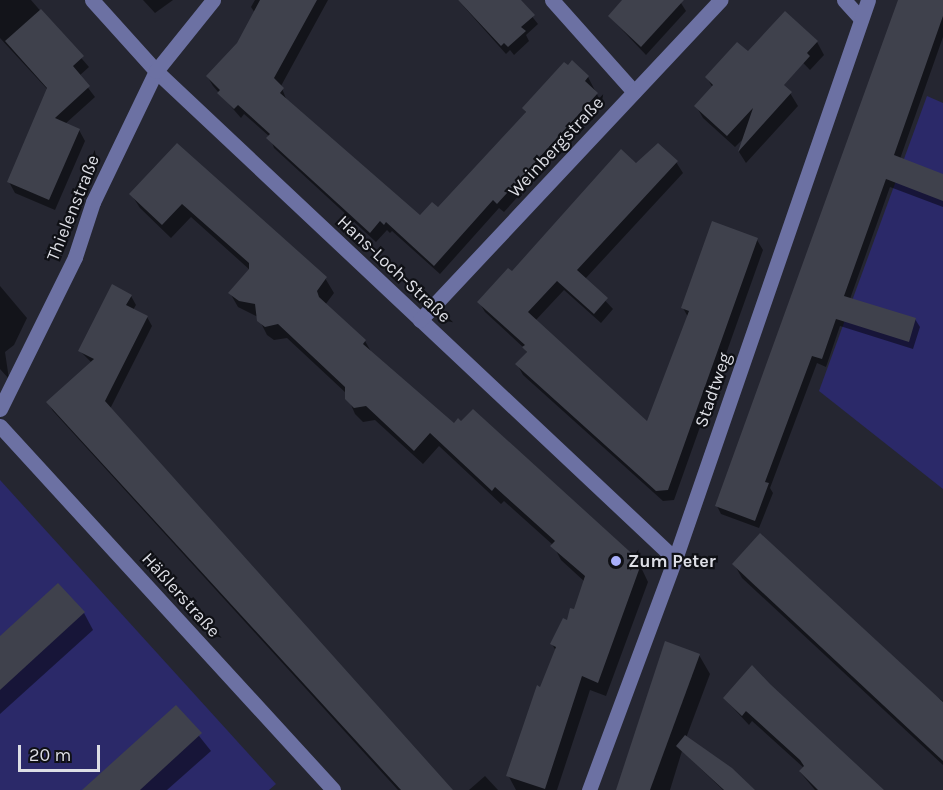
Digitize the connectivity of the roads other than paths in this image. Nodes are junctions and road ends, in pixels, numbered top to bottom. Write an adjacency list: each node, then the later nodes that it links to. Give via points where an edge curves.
1 (92, 0): 8 (street, Hans-Loch-Straße)
2 (213, 0): 8 (street, Thielenstraße)
3 (552, 0): 9 (street)
4 (720, 0): 9 (street, Weinbergstraße)
5 (844, 0): 7 (street)
6 (868, 0): 7 (street, Stadtweg)
7 (861, 19): 13 (street, Stadtweg)
8 (156, 71): 10 (street, Hans-Loch-Straße); 11 (street, Thielenstraße, via 93,202 75,257)
9 (634, 92): 10 (street, Weinbergstraße)
10 (420, 320): 13 (street, Hans-Loch-Straße)
11 (0, 409)
12 (0, 426): 14 (street, Häßlerstraße)
13 (675, 559): 15 (street, Stadtweg)
14 (333, 790)
15 (589, 790)

